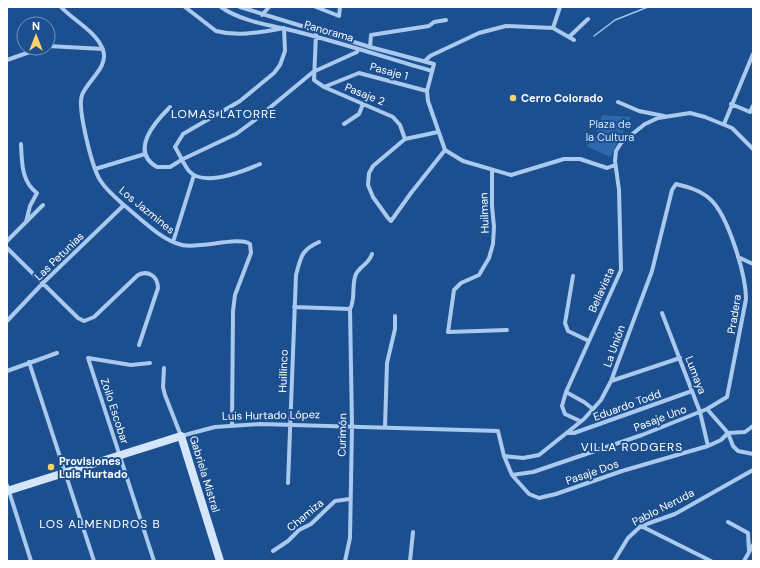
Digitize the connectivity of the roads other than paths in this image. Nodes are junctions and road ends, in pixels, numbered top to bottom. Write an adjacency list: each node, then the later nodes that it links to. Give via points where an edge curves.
1 (61, 7): 20 (street, via 96,38)
2 (184, 7): 12 (street, via 216,31 244,34)
3 (221, 7): 12 (street, Panorama, via 243,18)
4 (240, 7): 9 (street)
5 (268, 7): 9 (street)
6 (316, 7): 7 (street, via 339,16)
7 (340, 7)
8 (560, 7): 13 (street)
9 (263, 11): 14 (street)
10 (588, 19): 16 (street)
11 (446, 20): 19 (street, via 434,22 429,26 371,35)
12 (284, 28): 15 (street, Panorama); 44 (street, via 285,51 274,73 240,101 183,134 175,147)
13 (554, 28): 16 (street); 25 (street, via 506,26 479,33 430,56)
14 (317, 30): 15 (street); 19 (street)
15 (315, 36): 21 (street, Panorama); 27 (street)
16 (570, 37): 17 (street)
17 (574, 40)
18 (56, 46): 20 (street)
19 (370, 47): 25 (street)
20 (103, 49): 47 (street, Los Jazmines, via 104,60 86,87 80,102)
21 (358, 49): 26 (street, Panorama); 27 (street, via 357,52)
22 (753, 54): 32 (street)
23 (18, 56): 24 (street)
24 (7, 60)
25 (425, 62): 26 (street, via 434,64)
26 (432, 71): 29 (street)
27 (313, 72): 28 (street, Pasaje 2, via 314,80); 44 (street, via 236,134)
28 (324, 87): 29 (street, Pasaje 1, via 359,73); 31 (street, Pasaje 2)
29 (427, 91): 38 (street)
30 (618, 102): 35 (street, via 639,111)
31 (363, 104): 36 (street, via 359,114); 39 (street, Pasaje 2, via 393,116 400,125)
32 (731, 104): 33 (street, via 750,112); 37 (street)
33 (753, 106)
34 (170, 107): 43 (street, via 147,136)
35 (666, 116): 37 (street, via 690,113); 46 (street, via 645,124 621,143 616,152)
36 (344, 124)
37 (724, 124): 41 (street, via 732,128)
38 (438, 132): 39 (street); 42 (street)
39 (405, 139): 42 (street, via 373,166 369,173 368,185 373,197 391,220)
40 (21, 144): 53 (street, via 24,175 37,193)
41 (753, 149)
42 (445, 150): 48 (street, via 463,161)
43 (145, 154): 44 (street, via 157,167 170,167); 47 (street)
44 (183, 159): 49 (street)
45 (260, 164): 49 (street, via 226,176)
46 (615, 165): 48 (street, via 607,168 580,159 564,159 512,175); 69 (street, Bellavista, via 619,190 621,270)
47 (95, 169): 52 (street, Los Jazmines, via 104,187)
48 (492, 170): 68 (street, Huilman, via 494,227 489,258 479,275 454,290 448,332)
49 (194, 175): 55 (street)
50 (676, 184): 59 (street, Pradera, via 700,191 711,200 720,212); 77 (street, La Unión, via 672,190 652,271)
51 (43, 205): 53 (street)
52 (124, 205): 55 (street, Los Jazmines); 62 (street, Las Petunias)
53 (26, 222): 54 (street)
54 (7, 241)
55 (173, 242): 85 (street, Los Jazmines, via 196,247 243,241 251,247 235,295 233,312)
56 (319, 242): 63 (street, Huillinco, via 308,247 301,258 296,275)
57 (7, 248): 62 (street)
58 (372, 254): 64 (street, Curimón, via 370,261 356,274)
59 (738, 257): 60 (street); 81 (street, Pradera, via 746,286 746,299 729,388 727,397)
60 (753, 264)
61 (573, 276): 69 (street, via 564,323 568,331)
62 (43, 283): 67 (street, Las Petunias); 70 (street, via 84,321 94,317 138,275 150,274 158,282 158,288)
63 (294, 307): 64 (street); 84 (street, Huillinco)
64 (350, 309): 86 (street, Curimón)
65 (662, 313): 72 (street, Lumaya)
66 (395, 316): 88 (street, via 395,329 387,363)
67 (7, 321)
68 (507, 330)
69 (589, 341): 79 (street, Bellavista)
70 (139, 345)
71 (57, 353): 73 (street)
72 (680, 358): 77 (street); 78 (street, Lumaya)
73 (29, 362): 76 (street); 98 (street)
74 (150, 363): 95 (street, Zoilo Escobar, via 131,365 88,358)
75 (164, 368): 92 (street, Gabriela Mistral, via 163,387)
76 (7, 371)
77 (611, 381): 80 (street, La Unión)
78 (692, 391): 82 (street, Lumaya); 90 (street, Eduardo Todd, via 574,433)
79 (566, 392): 80 (street); 83 (street, Bellavista, via 563,410 571,418)
80 (593, 409): 83 (street, La Unión)
81 (707, 409): 82 (street, Pradera); 91 (street)
82 (700, 412): 93 (street, Lumaya); 99 (street, Pasaje Uno, via 642,435 540,469)
83 (580, 421): 90 (street, La Unión)
84 (291, 424): 85 (street, Luis Hurtado López); 86 (street, Luis Hurtado López); 100 (street, Huillinco)
85 (232, 425): 92 (street, Luis Hurtado López)
86 (352, 426): 88 (street, Luis Hurtado López); 102 (street, Curimón)
87 (753, 426): 91 (street, via 745,432)
88 (385, 427): 89 (street, Luis Hurtado López)
89 (498, 431): 96 (street, Pasaje Dos)
90 (567, 433): 96 (street, La Unión, via 539,454 523,458)
91 (728, 434): 93 (street, Pasaje Dos); 94 (street, via 738,451)
92 (181, 436): 95 (street, Luis Hurtado López); 112 (street, Gabriela Mistral)
93 (708, 446): 99 (street, Pasaje Dos, via 622,471 544,498 529,494)
94 (753, 454)
95 (121, 455): 98 (street, Luis Hurtado López); 111 (street, Zoilo Escobar)
96 (504, 456): 99 (street, Pasaje Dos)
97 (753, 470): 104 (street, Pablo Neruda, via 675,514)
98 (66, 473): 101 (street, Luis Hurtado López); 110 (street)
99 (512, 475)
100 (288, 483)
101 (8, 489): 109 (street)
102 (350, 499): 107 (street, Chamiza, via 335,501 311,524); 113 (street, Curimón, via 350,538)
103 (728, 522): 108 (street, via 748,533)
104 (641, 526): 115 (street, Pablo Neruda, via 628,538); 116 (street)
105 (413, 532): 114 (street)
106 (753, 545): 108 (street)
107 (273, 551)
108 (749, 551): 117 (street)
109 (31, 561)
110 (94, 561)
111 (154, 561)
112 (220, 561)
113 (345, 561)
114 (410, 561)
115 (614, 561)
116 (711, 561)
117 (744, 561)

